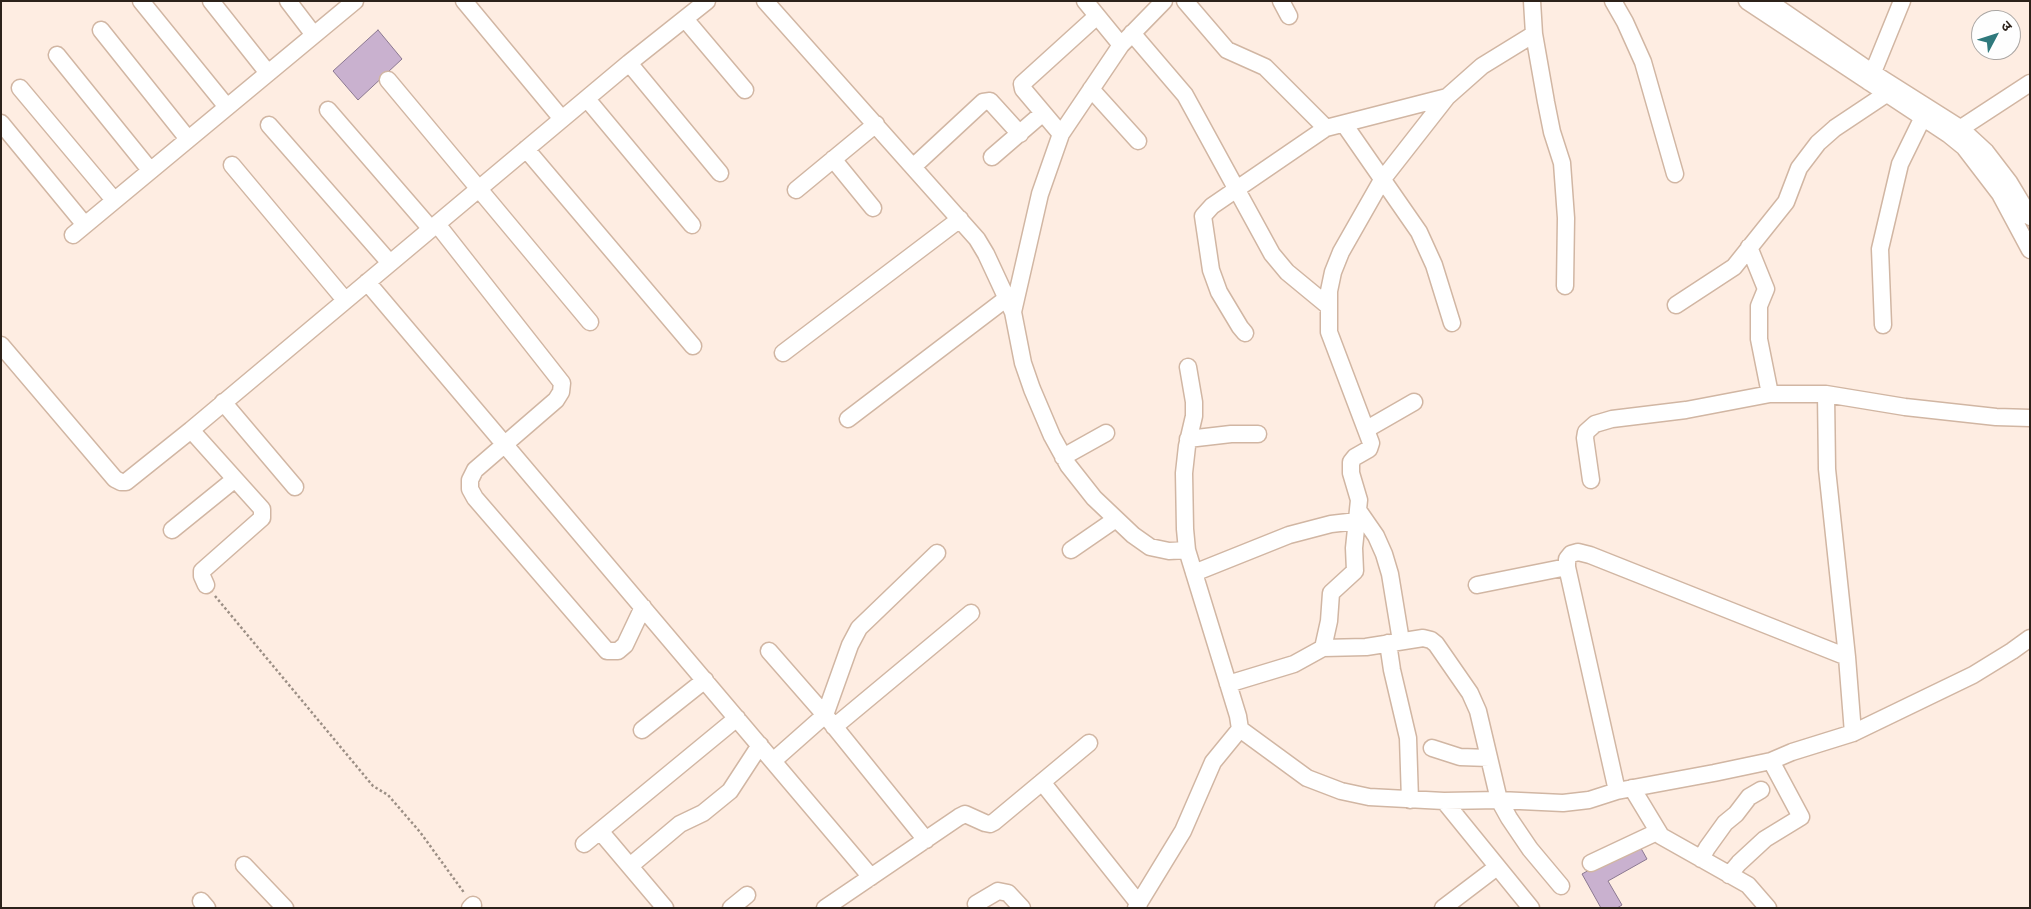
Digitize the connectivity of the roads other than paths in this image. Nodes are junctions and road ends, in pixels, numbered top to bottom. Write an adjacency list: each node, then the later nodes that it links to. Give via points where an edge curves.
1 (142, 1): 36 (street)
2 (210, 1): 26 (street)
3 (288, 1): 22 (street)
4 (464, 1): 40 (street)
5 (707, 1): 19 (street)
6 (765, 1): 42 (street)
7 (1086, 1): 17 (street)
8 (1164, 1): 23 (street)
9 (1185, 1): 45 (street, via 1227,50 1265,67)
10 (1281, 1): 18 (street)
11 (1532, 1): 21 (street)
12 (1612, 1): 58 (street, via 1643,62)
13 (1747, 1): 27 (street)
14 (1768, 1): 27 (street)
15 (1902, 1): 27 (street)
16 (353, 2): 22 (street)
17 (1097, 16): 23 (street); 38 (street, via 1022,84)
18 (1289, 16)
19 (685, 20): 25 (street); 32 (street)
20 (101, 30): 49 (street)
21 (1534, 34): 34 (street, via 1482,66); 73 (street, via 1552,132 1562,163 1566,218)
22 (314, 35): 26 (street)
23 (1127, 39): 31 (street); 62 (street, via 1185,95)
24 (58, 55): 56 (street)
25 (629, 63): 35 (street); 57 (street)
26 (268, 74): 36 (street)
27 (1871, 78): 33 (street); 46 (street)
28 (388, 80): 60 (street)
29 (2030, 83): 46 (street)
30 (20, 88): 63 (street)
31 (1091, 89): 48 (street); 50 (street)
32 (745, 90)
33 (1886, 94): 39 (street); 69 (street, via 1818,143 1798,168 1786,202)
34 (1447, 97): 43 (street); 59 (street)
35 (587, 98): 40 (street); 67 (street)
36 (227, 107): 49 (street)
37 (328, 110): 68 (street)
38 (1043, 113): 47 (street); 48 (street)
39 (1924, 117): 46 (street); 80 (street, via 1900,164 1880,250)
40 (562, 119): 51 (street)
41 (1, 123): 63 (street, via 79,230)
42 (876, 124): 53 (street); 55 (street)
43 (1344, 124): 45 (street); 59 (street)
44 (269, 125): 71 (street)
45 (1326, 128): 62 (street)
46 (1955, 132): 65 (street, via 1986,152); 70 (street, via 2000,194)
47 (1020, 134): 52 (street); 55 (street, via 990,101 983,102)
48 (1061, 134): 75 (street, via 1040,194)
49 (188, 139): 56 (street)
50 (1138, 141)
51 (526, 149): 60 (street); 83 (street)
52 (992, 157)
53 (833, 159): 61 (street); 64 (street)
54 (232, 164): 74 (street)
55 (914, 166): 66 (street)
56 (150, 170): 63 (street)
57 (720, 173)
58 (1675, 174)
59 (1382, 180): 76 (street, via 1341,252 1333,272); 79 (street, via 1426,246)
60 (478, 189): 68 (street); 78 (street)
61 (796, 190)
62 (1236, 190): 76 (street, via 1278,263); 81 (street, via 1203,216 1211,270 1219,292)
63 (114, 200)
64 (873, 208)
65 (2030, 217)
66 (960, 219): 75 (street, via 986,254); 84 (street)
67 (692, 225)
68 (434, 227): 71 (street); 97 (street, via 562,383 556,400)
69 (1749, 247): 77 (street, via 1734,267); 86 (street, via 1766,289 1759,306 1759,338)
70 (2030, 250)
71 (390, 263): 72 (street)
72 (367, 282): 74 (street); 97 (street)
73 (1565, 286)
74 (345, 300): 88 (street)
75 (1010, 305): 91 (street); 98 (street, via 1026,372)
76 (1328, 305): 93 (street, via 1330,332)
77 (1676, 305)
78 (590, 322)
79 (1452, 323)
80 (1883, 325)
81 (1245, 333)
82 (1, 345): 92 (street, via 115,479 121,482 132,478)
83 (693, 346)
84 (783, 353)
85 (1188, 368): 96 (street, via 1194,416)
86 (1770, 394): 87 (street); 100 (street, via 1595,424 1586,432 1585,438)
87 (1826, 394): 90 (street, via 1905,407); 118 (street, via 1827,469)
88 (223, 402): 92 (street); 101 (street)
89 (1414, 402): 93 (street)
90 (2030, 418)
91 (848, 419)
92 (192, 430): 99 (street)
93 (1367, 430): 102 (street, via 1371,443 1369,449 1351,462 1359,500)
94 (1106, 433): 98 (street)
95 (1258, 434): 96 (street)
96 (1188, 439): 106 (street, via 1184,473)
97 (504, 445): 112 (street); 112 (street, via 475,470 470,489 607,650 618,651 625,645)
98 (1063, 457): 103 (street, via 1094,498)
99 (234, 480): 104 (street); 110 (street, via 262,509 262,518 202,571)
100 (1591, 480)
101 (295, 487)
102 (1357, 516): 109 (street, via 1289,536); 115 (street, via 1376,536 1384,554 1390,574); 116 (street, via 1355,572 1331,593)
103 (1116, 519): 105 (street); 106 (street, via 1150,547)
104 (172, 530)
105 (1071, 550)
106 (1187, 550): 109 (street)
107 (937, 553): 122 (street, via 859,628 850,645)
108 (1567, 567): 111 (street); 118 (street, via 1566,559 1571,554 1590,555); 133 (street)
109 (1194, 572): 120 (street)
110 (206, 585)
111 (1477, 585)
112 (643, 606): 119 (street)
113 (970, 613): 122 (street)
114 (2030, 638): 125 (street, via 1973,675)
115 (1395, 642): 116 (street, via 1366,647); 129 (street, via 1424,638 1436,644 1474,701); 135 (street, via 1392,670 1408,738)
116 (1323, 648): 120 (street, via 1294,664)
117 (769, 651): 122 (street)
118 (1847, 658): 125 (street)
119 (705, 680): 121 (street); 124 (street)
120 (1228, 684): 123 (street)
121 (737, 718): 127 (street); 138 (street)
122 (830, 721): 130 (street); 140 (street)
123 (1240, 729): 135 (street, via 1307,778 1341,791); 152 (street, via 1213,762 1183,831)
124 (642, 730)
125 (1853, 733): 131 (street)
126 (1089, 743): 132 (street)
127 (760, 745): 130 (street); 145 (street, via 730,791 702,813 680,824)
128 (1432, 748): 129 (street, via 1460,757)
129 (1489, 758): 136 (street)
130 (773, 761): 148 (street)
131 (1771, 761): 133 (street); 147 (street, via 1801,817 1765,839)
132 (1042, 782): 140 (street, via 990,824 965,814); 152 (street)
133 (1624, 789): 136 (street, via 1589,800 1563,803); 139 (street)
134 (1761, 790): 142 (street, via 1749,797 1725,823)
135 (1410, 800): 137 (street)
136 (1499, 800): 137 (street); 149 (street, via 1530,849)
137 (1444, 802): 146 (street)
138 (600, 831): 141 (street); 145 (street)
139 (1657, 832): 142 (street); 143 (street)
140 (926, 840): 148 (street)
141 (584, 844)
142 (1701, 859): 147 (street)
143 (1592, 863)
144 (244, 865): 153 (street)
145 (630, 866): 154 (street)
146 (1497, 867): 158 (street); 159 (street)
147 (1729, 875): 160 (street, via 1754,890)
148 (871, 877): 156 (street)
149 (1561, 886)
150 (747, 895): 155 (street)
151 (976, 904): 157 (street, via 998,891 1008,893)
152 (1138, 906)
153 (285, 908)
154 (665, 908)
155 (731, 908)
156 (825, 908)
157 (1022, 908)
158 (1443, 908)
159 (1531, 908)
160 (1768, 908)

